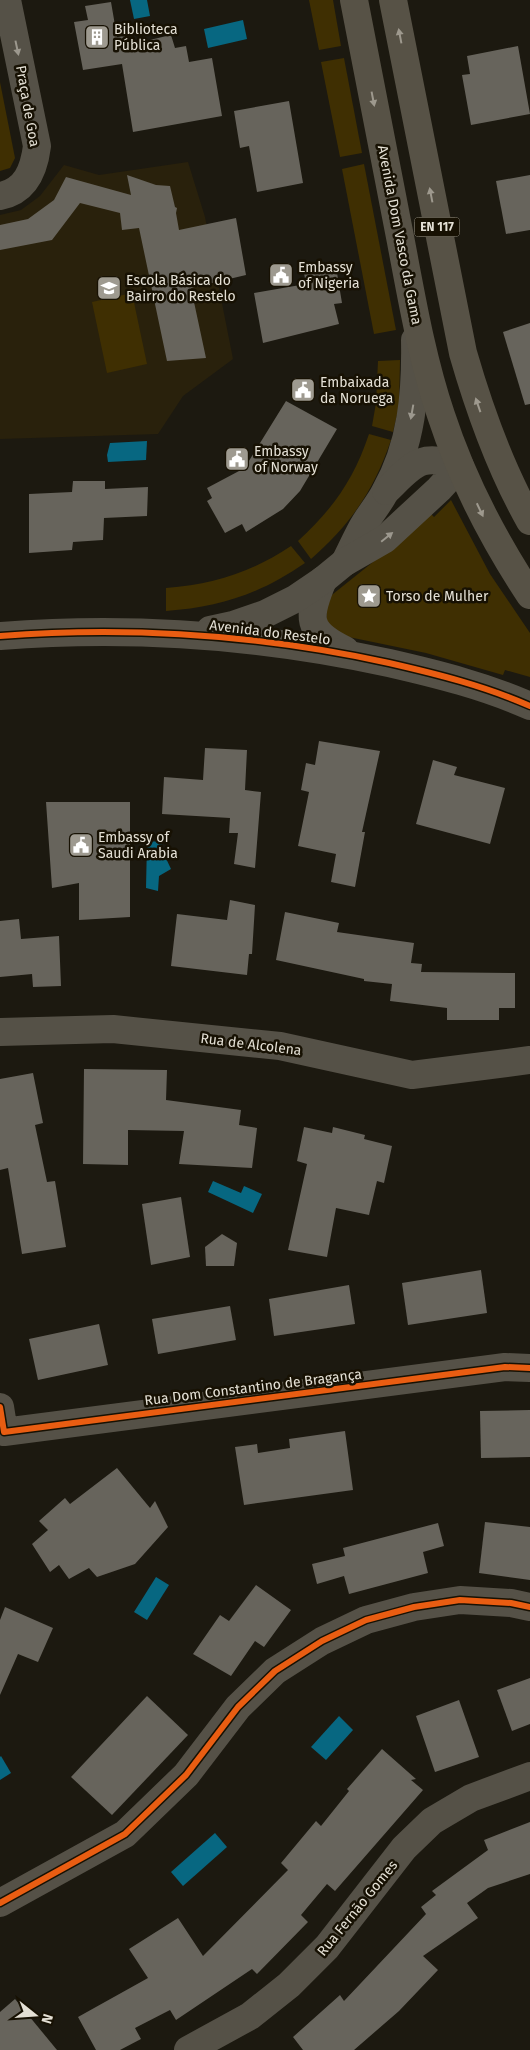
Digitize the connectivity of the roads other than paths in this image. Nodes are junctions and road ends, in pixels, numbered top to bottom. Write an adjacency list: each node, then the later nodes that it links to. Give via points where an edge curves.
1 (7, 0): 4 (street, Praça de Goa, one-way to 4, via 37,146 34,165 25,182 10,194)
2 (354, 0): 5 (main road, Avenida Dom Vasco da Gama / EN 117, one-way to 5)
3 (393, 0): 6 (main road, EN 117, one-way to 3, via 463,353)
4 (0, 196)
5 (414, 311): 7 (main road, Avenida Dom Vasco da Gama / EN 117, via 438,406); 8 (street, Avenida do Restelo, one-way to 8, via 413,408 406,440)
6 (495, 450): 7 (main road); 9 (main road)
7 (460, 466): 8 (street, Avenida do Restelo, via 440,459 425,460 410,467); 10 (street, Avenida do Restelo, one-way to 7, via 385,539); 12 (main road, EN 117, one-way to 12, via 482,515)
8 (386, 491): 10 (street, Avenida do Restelo)
9 (530, 521)
10 (345, 562): 11 (street, Avenida do Restelo)
11 (323, 580): 13 (street, Avenida do Restelo, via 280,607 233,625 200,632); 15 (street, Avenida do Restelo, via 312,605 316,630 325,640)
12 (530, 595)
13 (166, 633): 14 (street, Avenida do Restelo); 15 (street, Avenida do Restelo, via 258,641)
14 (0, 636)
15 (358, 656): 16 (street, Avenida do Restelo, via 484,688)
16 (530, 706)
17 (0, 1032): 18 (street, Rua de Alcolena, via 113,1029 280,1046 412,1075)
18 (530, 1060)
19 (530, 1368): 20 (street, Rua Dom Constantino de Bragança, via 505,1367)
20 (1, 1427)
21 (530, 1607): 23 (street, via 510,1602 460,1600 414,1607 366,1620 322,1641 275,1671 256,1689 186,1775 125,1834)
22 (530, 1776): 24 (street, Rua Fernão Gomes, via 471,1798 432,1821 404,1848 327,1948 289,1985 250,2016)
23 (0, 1903)
24 (188, 2050)

